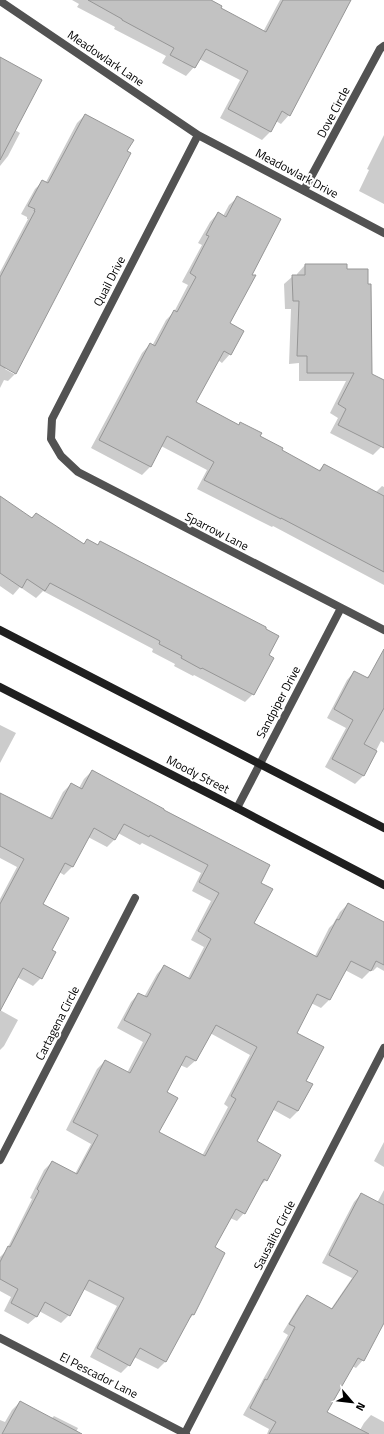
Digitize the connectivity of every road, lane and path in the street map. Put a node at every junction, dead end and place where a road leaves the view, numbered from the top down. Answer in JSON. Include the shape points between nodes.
{"nodes":[{"id":1,"x":0,"y":1,"type":"edge"},
{"id":2,"x":384,"y":46,"type":"edge"},
{"id":3,"x":198,"y":136,"type":"junction"},
{"id":4,"x":304,"y":190,"type":"junction"},
{"id":5,"x":384,"y":233,"type":"edge"},
{"id":6,"x":51,"y":439,"type":"joint"},
{"id":7,"x":341,"y":608,"type":"junction"},
{"id":8,"x":0,"y":630,"type":"edge"},
{"id":9,"x":384,"y":630,"type":"edge"},
{"id":10,"x":0,"y":687,"type":"edge"},
{"id":11,"x":260,"y":763,"type":"junction"},
{"id":12,"x":237,"y":808,"type":"junction"},
{"id":13,"x":384,"y":828,"type":"edge"},
{"id":14,"x":384,"y":885,"type":"edge"},
{"id":15,"x":135,"y":898,"type":"dead end"},
{"id":16,"x":384,"y":1048,"type":"edge"},
{"id":17,"x":0,"y":1160,"type":"edge"},
{"id":18,"x":0,"y":1338,"type":"edge"},
{"id":19,"x":186,"y":1434,"type":"edge"}],
"edges":[{"from":1,"to":3,"type":"street","name":"Meadowlark Lane"},
{"from":2,"to":4,"type":"street","name":"Dove Circle","via":[[380,49]]},
{"from":3,"to":4,"type":"street","name":"Meadowlark Drive"},
{"from":3,"to":6,"type":"street","name":"Quail Drive","via":[[52,419]]},
{"from":4,"to":5,"type":"street","name":"Meadowlark Drive"},
{"from":6,"to":7,"type":"street","name":"Sparrow Lane","via":[[61,456],[78,472]]},
{"from":7,"to":9,"type":"street","name":"Sparrow Lane"},
{"from":7,"to":11,"type":"street","name":"Sandpiper Drive"},
{"from":8,"to":11,"type":"main road"},
{"from":10,"to":12,"type":"main road","name":"Moody Street"},
{"from":11,"to":12,"type":"street","name":"Sandpiper Drive"},
{"from":11,"to":13,"type":"main road"},
{"from":12,"to":14,"type":"main road","name":"Moody Street"},
{"from":15,"to":17,"type":"street","name":"Cartagena Circle"},
{"from":16,"to":19,"type":"street","name":"Sausalito Circle"},
{"from":18,"to":19,"type":"street","name":"El Pescador Lane"}]}
